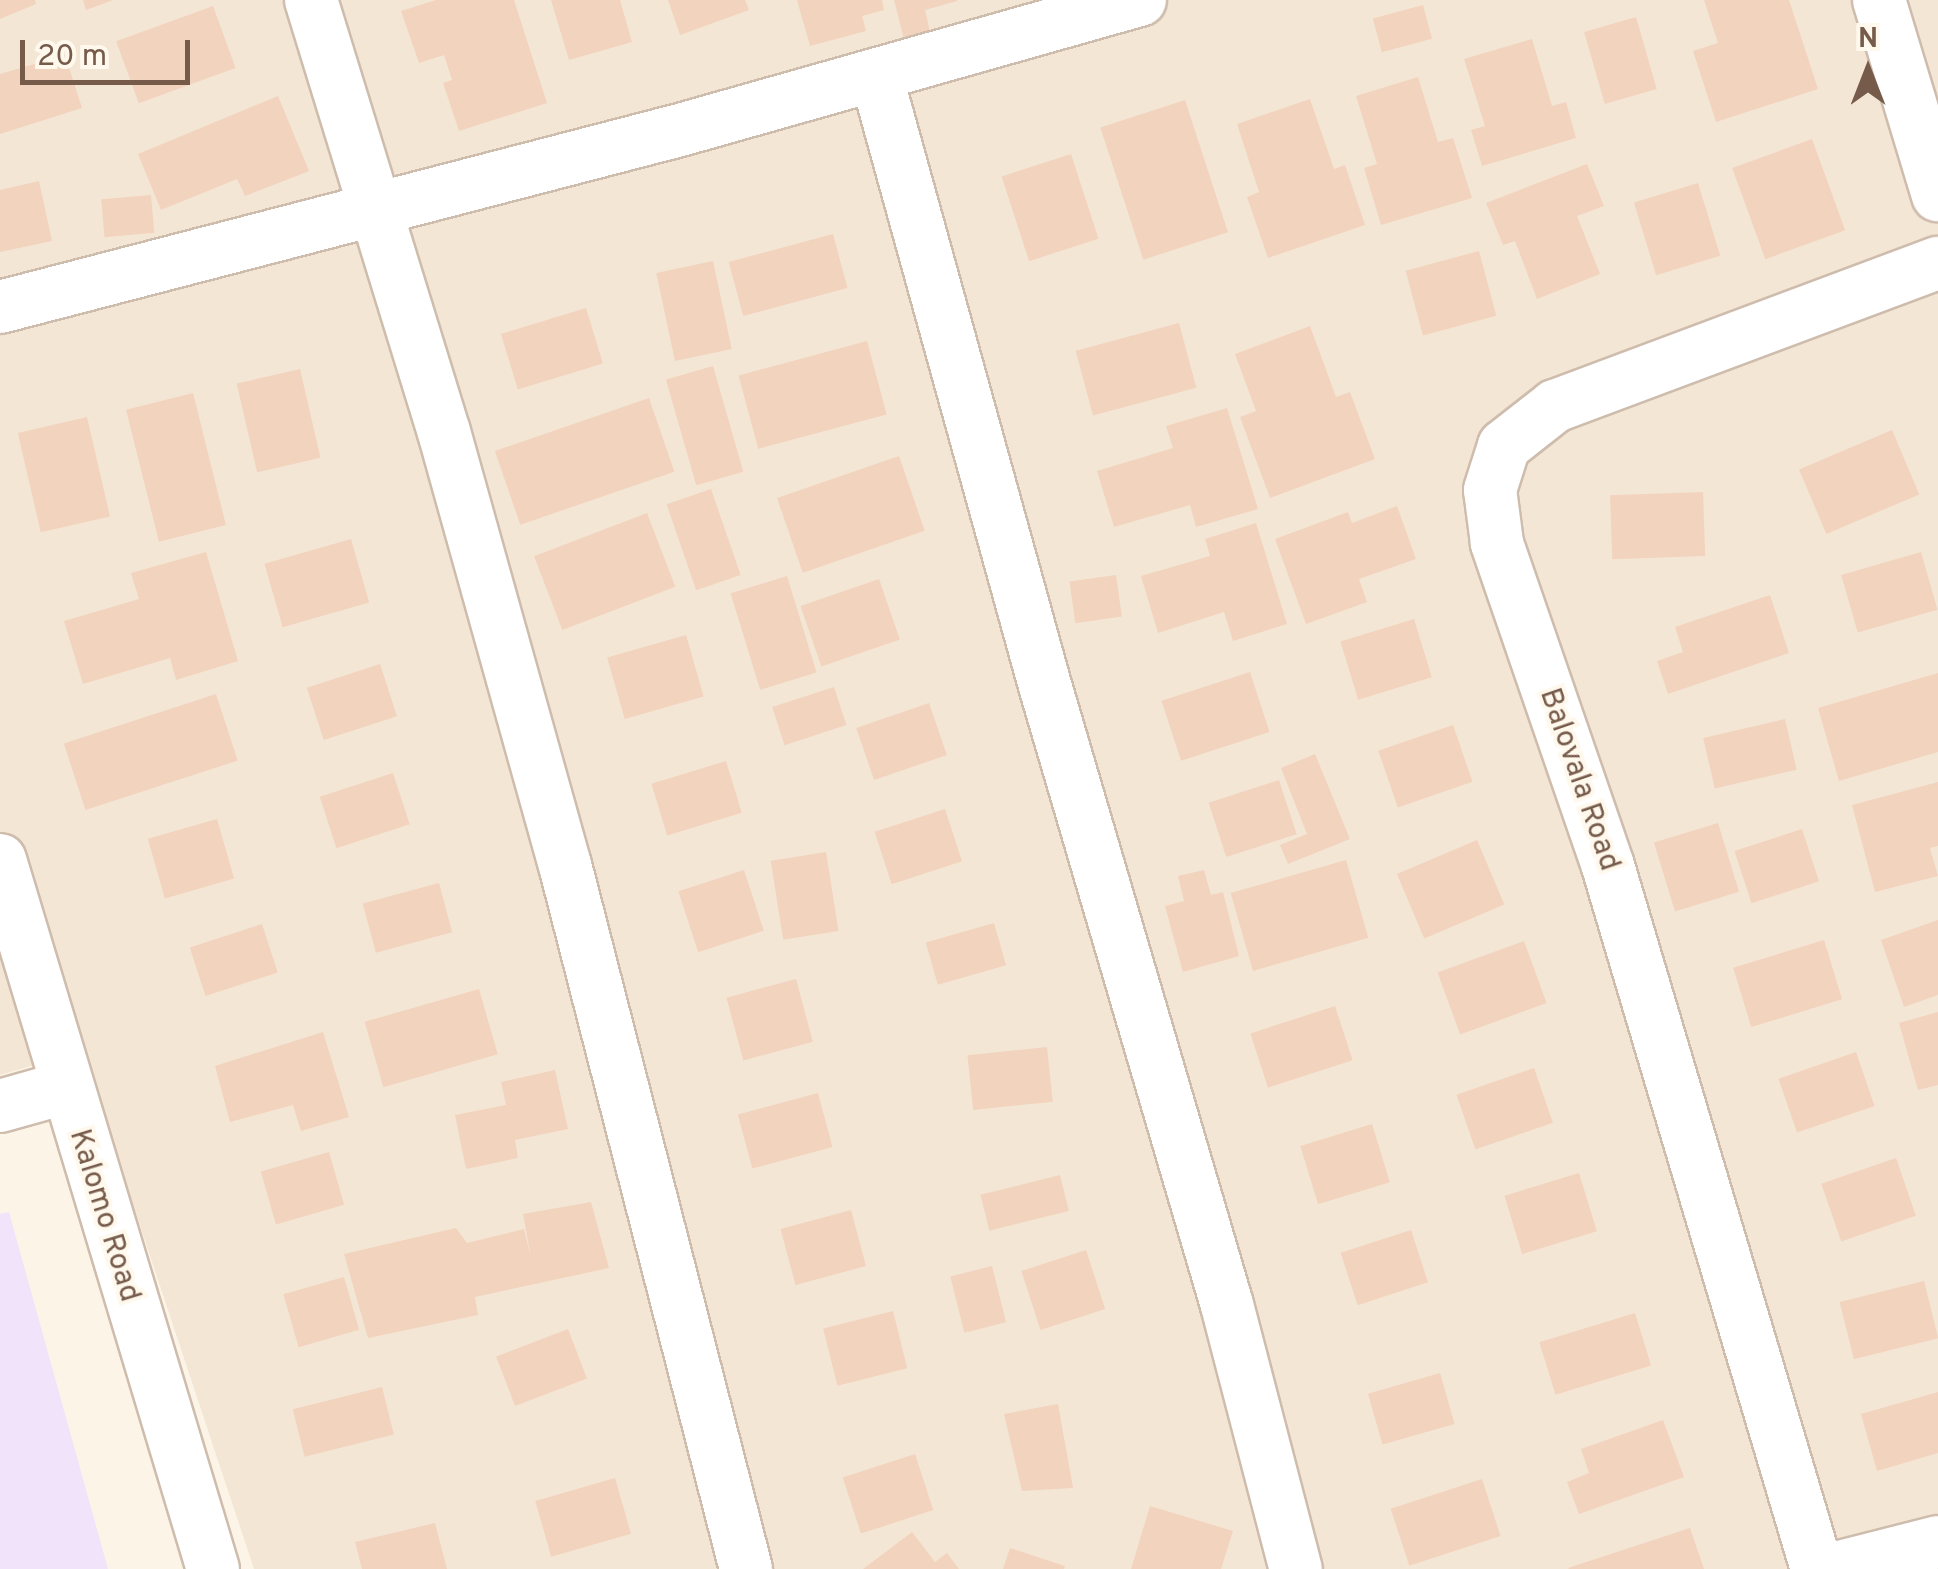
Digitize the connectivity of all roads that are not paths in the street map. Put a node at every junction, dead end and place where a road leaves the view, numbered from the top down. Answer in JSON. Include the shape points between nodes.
{"nodes":[{"id":1,"x":311,"y":0,"type":"edge"},
{"id":2,"x":1140,"y":0,"type":"edge"},
{"id":3,"x":1879,"y":0,"type":"edge"},
{"id":4,"x":876,"y":75,"type":"junction"},
{"id":5,"x":1938,"y":195,"type":"edge"},
{"id":6,"x":376,"y":211,"type":"junction"},
{"id":7,"x":1938,"y":264,"type":"edge"},
{"id":8,"x":0,"y":307,"type":"edge"},
{"id":9,"x":0,"y":860,"type":"edge"},
{"id":10,"x":64,"y":1088,"type":"junction"},
{"id":11,"x":0,"y":1106,"type":"edge"},
{"id":12,"x":1938,"y":1542,"type":"edge"},
{"id":13,"x":213,"y":1569,"type":"edge"},
{"id":14,"x":746,"y":1569,"type":"edge"},
{"id":15,"x":1296,"y":1569,"type":"edge"},
{"id":16,"x":1816,"y":1569,"type":"edge"},
{"id":17,"x":1832,"y":1569,"type":"edge"}],
"edges":[{"from":1,"to":6,"type":"street"},
{"from":2,"to":4,"type":"street"},
{"from":3,"to":5,"type":"street"},
{"from":4,"to":6,"type":"street"},
{"from":4,"to":15,"type":"street","via":[[1044,682],[1228,1304]]},
{"from":6,"to":8,"type":"street"},
{"from":6,"to":14,"type":"street","via":[[565,865]]},
{"from":7,"to":16,"type":"street","name":"Balovala Road","via":[[1555,406],[1504,446],[1490,490],[1498,543],[1608,866]]},
{"from":9,"to":10,"type":"street","name":"Kalomo Road"},
{"from":10,"to":11,"type":"street"},
{"from":10,"to":13,"type":"street","name":"Kalomo Road"},
{"from":12,"to":17,"type":"street"}]}
